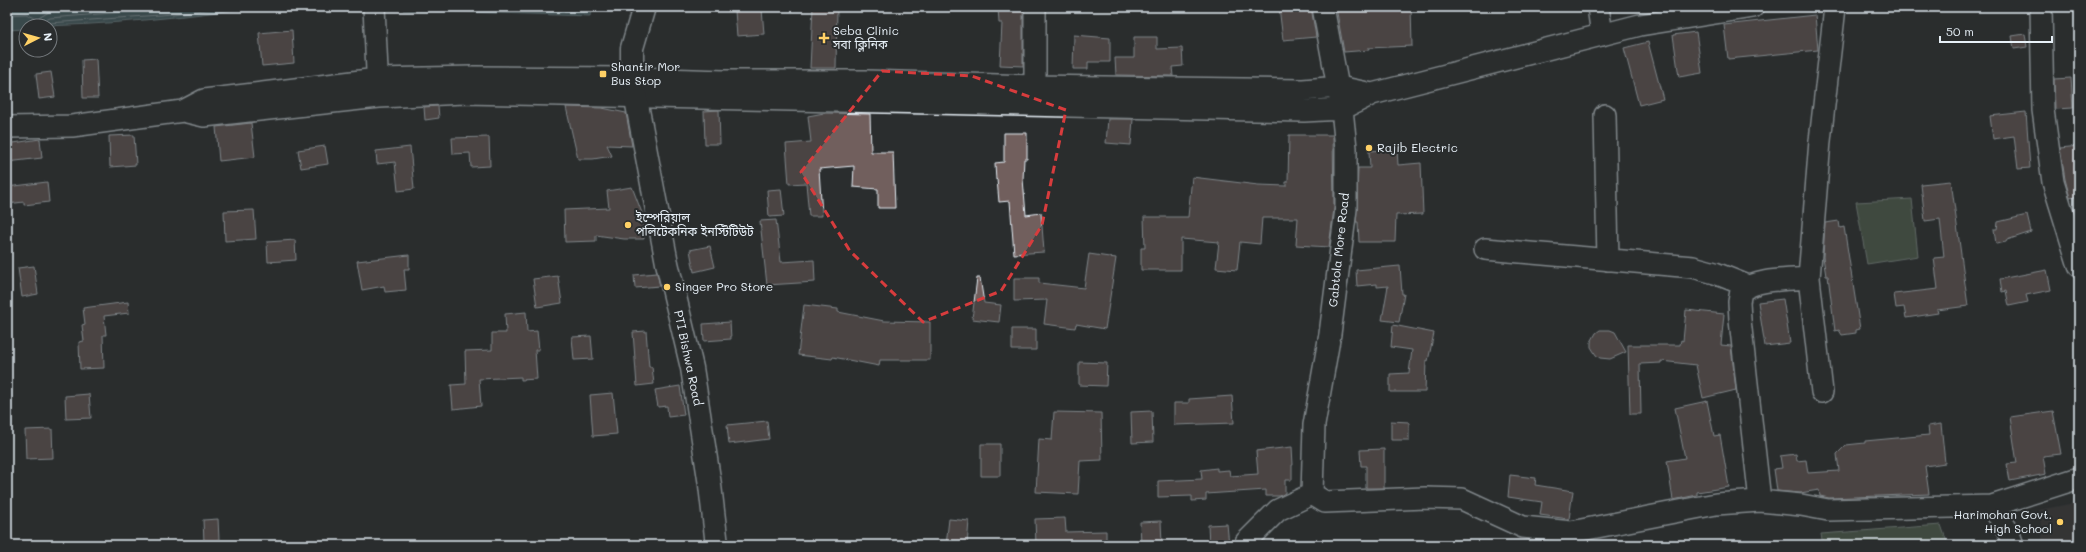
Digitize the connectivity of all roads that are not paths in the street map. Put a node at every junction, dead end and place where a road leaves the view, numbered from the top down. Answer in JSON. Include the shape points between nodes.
{"nodes":[{"id":1,"x":374,"y":7,"type":"edge"},
{"id":2,"x":644,"y":7,"type":"edge"},
{"id":3,"x":1035,"y":7,"type":"edge"},
{"id":4,"x":1323,"y":7,"type":"edge"},
{"id":5,"x":1598,"y":7,"type":"edge"},
{"id":6,"x":1753,"y":7,"type":"edge"},
{"id":7,"x":1835,"y":7,"type":"edge"},
{"id":8,"x":2041,"y":7,"type":"edge"},
{"id":9,"x":1602,"y":34,"type":"junction"},
{"id":10,"x":633,"y":87,"type":"junction"},
{"id":11,"x":1339,"y":87,"type":"junction"},
{"id":12,"x":378,"y":88,"type":"junction"},
{"id":13,"x":1372,"y":94,"type":"junction"},
{"id":14,"x":1034,"y":96,"type":"junction"},
{"id":15,"x":1342,"y":109,"type":"junction"},
{"id":16,"x":1605,"y":115,"type":"dead end"},
{"id":17,"x":7,"y":127,"type":"edge"},
{"id":18,"x":1485,"y":249,"type":"dead end"},
{"id":19,"x":1608,"y":260,"type":"junction"},
{"id":20,"x":2079,"y":266,"type":"edge"},
{"id":21,"x":1809,"y":278,"type":"junction"},
{"id":22,"x":1748,"y":286,"type":"junction"},
{"id":23,"x":1822,"y":392,"type":"dead end"},
{"id":24,"x":2079,"y":478,"type":"edge"},
{"id":25,"x":1312,"y":494,"type":"junction"},
{"id":26,"x":1760,"y":501,"type":"junction"},
{"id":27,"x":1992,"y":506,"type":"junction"},
{"id":28,"x":717,"y":545,"type":"edge"},
{"id":29,"x":1245,"y":545,"type":"edge"},
{"id":30,"x":2013,"y":545,"type":"edge"}],
"edges":[{"from":1,"to":12,"type":"street"},
{"from":2,"to":10,"type":"highway","name":"PTI Bishwa Road","via":[[632,48]]},
{"from":3,"to":14,"type":"street"},
{"from":4,"to":11,"type":"street","name":"Gabtola More Road"},
{"from":5,"to":9,"type":"street"},
{"from":6,"to":9,"type":"street","via":[[1640,25]]},
{"from":7,"to":21,"type":"street","via":[[1820,141]]},
{"from":8,"to":20,"type":"street","via":[[2043,110],[2053,182]]},
{"from":9,"to":13,"type":"street"},
{"from":10,"to":12,"type":"street","via":[[464,93]]},
{"from":10,"to":14,"type":"street"},
{"from":10,"to":28,"type":"highway","name":"PTI Bishwa Road","via":[[667,263],[692,368]]},
{"from":11,"to":13,"type":"street"},
{"from":11,"to":14,"type":"street"},
{"from":11,"to":15,"type":"street","name":"Gabtola More Road"},
{"from":12,"to":17,"type":"street","via":[[204,100],[183,111],[72,126]]},
{"from":13,"to":15,"type":"street"},
{"from":14,"to":15,"type":"street","via":[[1304,110]]},
{"from":15,"to":25,"type":"street","name":"Gabtola More Road","via":[[1346,148],[1346,209],[1330,334],[1314,425]]},
{"from":16,"to":19,"type":"street"},
{"from":18,"to":19,"type":"street"},
{"from":19,"to":22,"type":"street","via":[[1693,267]]},
{"from":21,"to":22,"type":"street"},
{"from":21,"to":23,"type":"street"},
{"from":22,"to":26,"type":"street","via":[[1741,291],[1739,302]]},
{"from":24,"to":27,"type":"street"},
{"from":25,"to":26,"type":"street","via":[[1325,502],[1462,499],[1523,527],[1571,532],[1716,504]]},
{"from":25,"to":29,"type":"street","via":[[1278,510]]},
{"from":26,"to":27,"type":"street","via":[[1828,510]]},
{"from":27,"to":30,"type":"street","via":[[2008,530]]}]}
